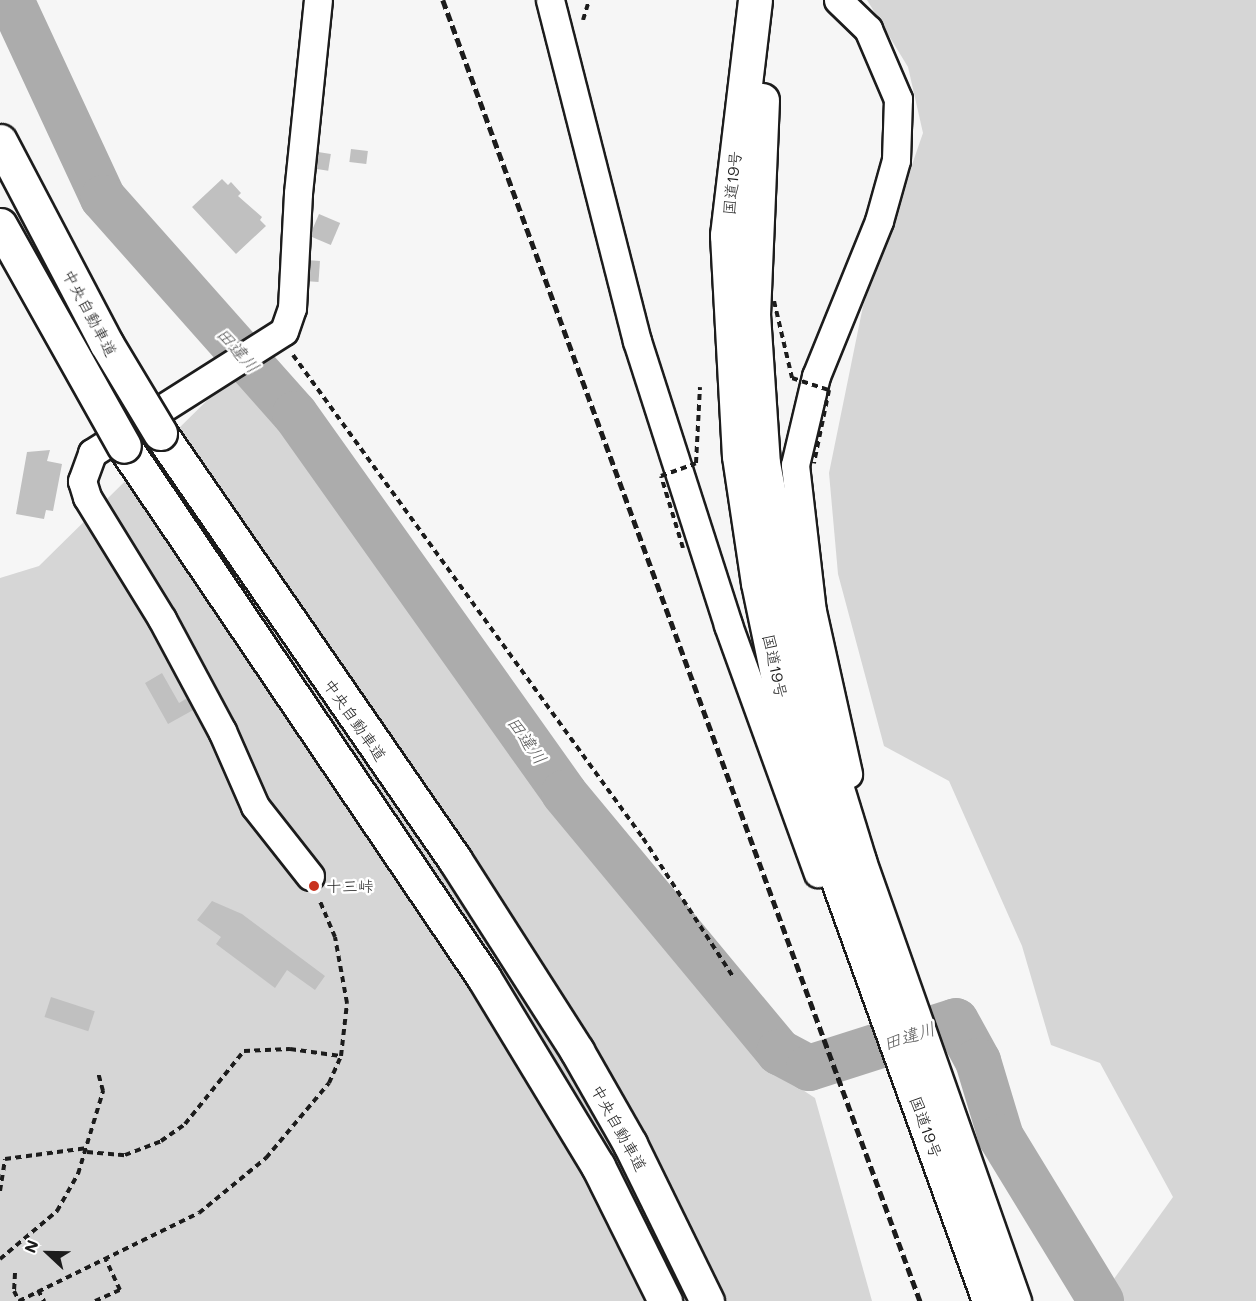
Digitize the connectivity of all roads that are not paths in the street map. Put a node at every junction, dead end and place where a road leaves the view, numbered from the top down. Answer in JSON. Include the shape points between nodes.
{"nodes":[{"id":1,"x":318,"y":0,"type":"edge"},
{"id":2,"x":550,"y":0,"type":"edge"},
{"id":3,"x":755,"y":0,"type":"edge"},
{"id":4,"x":772,"y":0,"type":"edge"},
{"id":5,"x":838,"y":0,"type":"edge"},
{"id":6,"x":0,"y":141,"type":"edge"},
{"id":7,"x":0,"y":225,"type":"edge"},
{"id":8,"x":859,"y":861,"type":"junction"},
{"id":9,"x":310,"y":876,"type":"road end"},
{"id":10,"x":892,"y":1019,"type":"junction"},
{"id":11,"x":908,"y":1064,"type":"junction"},
{"id":12,"x":665,"y":1301,"type":"edge"},
{"id":13,"x":707,"y":1301,"type":"edge"},
{"id":14,"x":989,"y":1301,"type":"edge"},
{"id":15,"x":1014,"y":1301,"type":"edge"}],
"edges":[{"from":1,"to":9,"type":"street","via":[[298,194],[292,308],[276,337],[92,453],[82,481],[87,497],[162,619],[217,721],[255,806]]},
{"from":2,"to":10,"type":"street","via":[[637,341],[728,625]]},
{"from":3,"to":10,"type":"highway","name":"国道19号","via":[[727,235],[740,456],[758,583],[785,712],[824,842]]},
{"from":4,"to":8,"type":"highway","name":"国道19号","via":[[764,53],[754,225],[753,314],[763,463],[805,684]]},
{"from":5,"to":8,"type":"street","via":[[868,29],[898,99],[896,160],[879,221],[816,376],[795,465],[812,611],[843,756],[864,829]]},
{"from":6,"to":13,"type":"highway","name":"中央自動車道","bridge":true,"via":[[106,344],[160,433],[455,860],[577,1051],[635,1154]]},
{"from":7,"to":12,"type":"highway","bridge":true,"via":[[124,446],[490,987],[598,1166]]},
{"from":8,"to":10,"type":"highway","name":"国道19号"},
{"from":10,"to":11,"type":"highway","name":"国道19号"},
{"from":11,"to":14,"type":"highway","name":"国道19号","via":[[942,1173]]},
{"from":11,"to":15,"type":"highway","name":"国道19号"}]}
